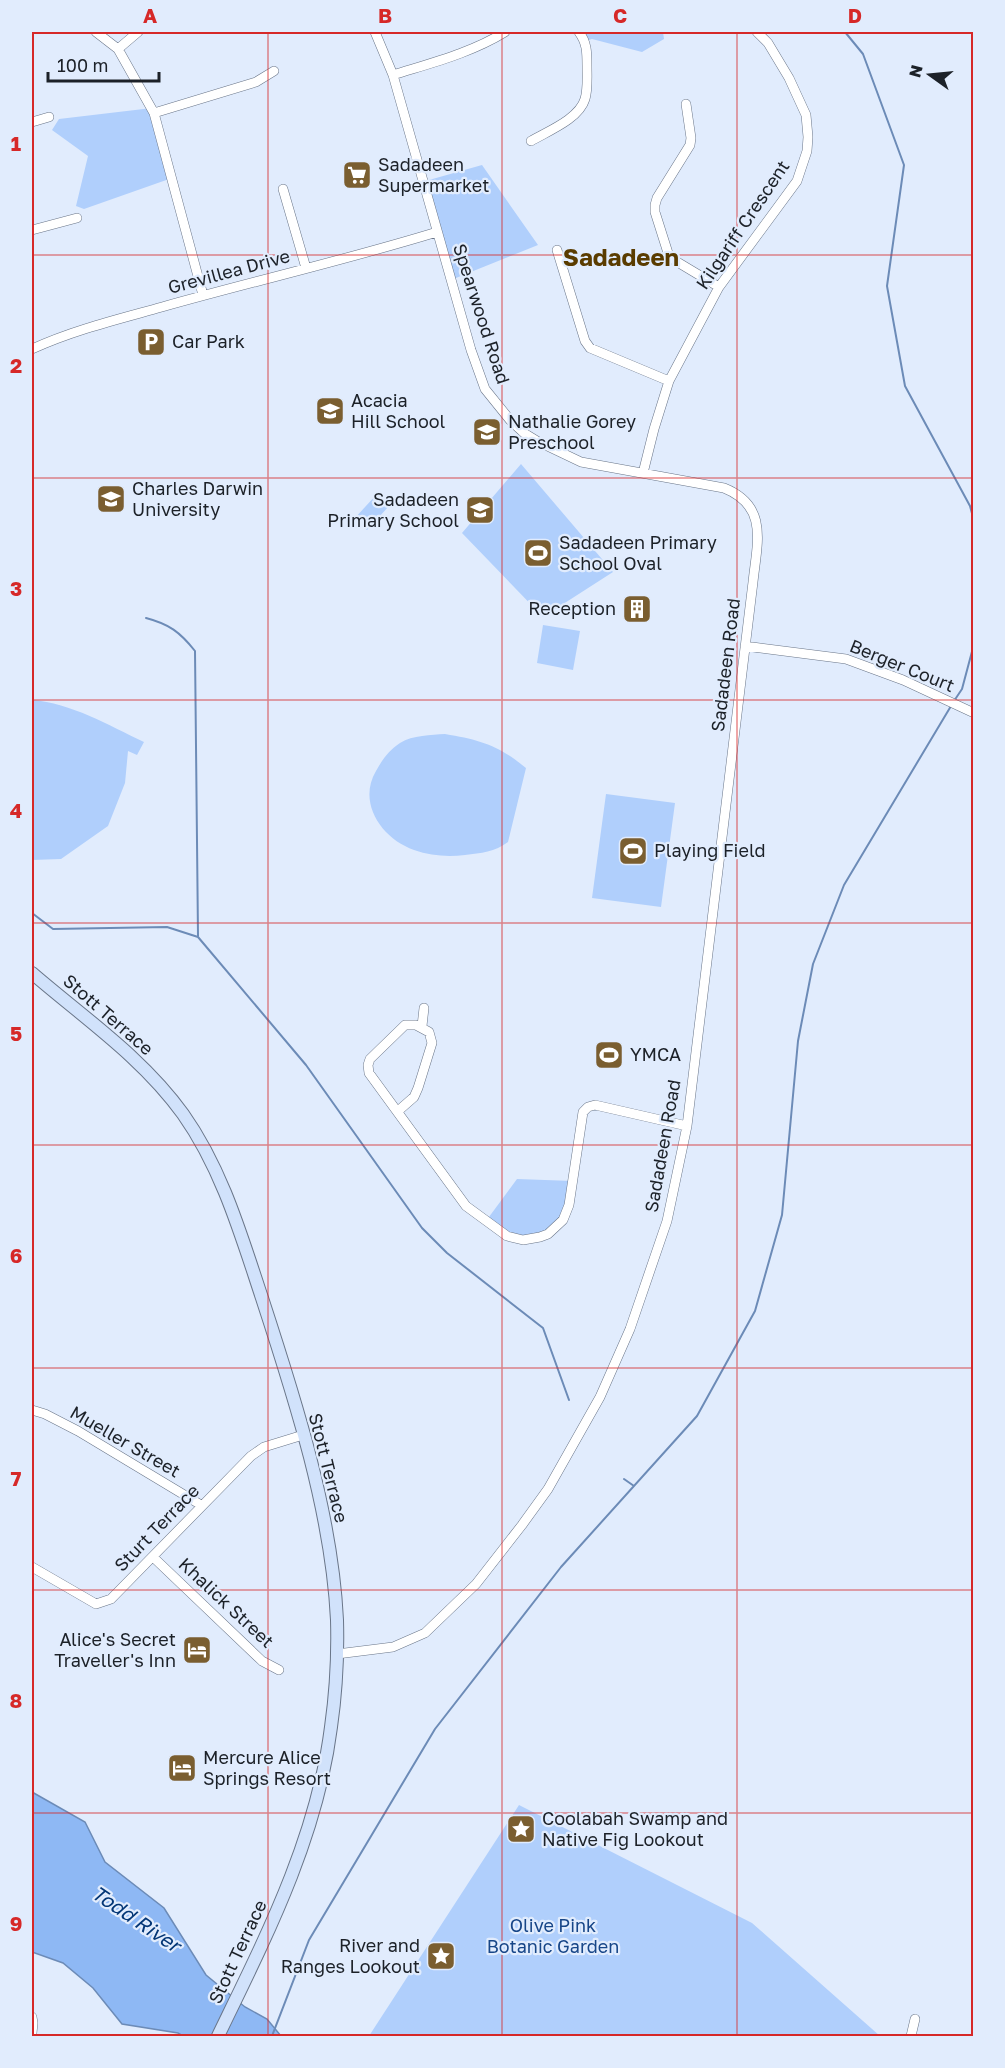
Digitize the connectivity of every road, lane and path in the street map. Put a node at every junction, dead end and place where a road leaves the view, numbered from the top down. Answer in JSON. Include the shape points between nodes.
{"nodes":[{"id":1,"x":96,"y":32,"type":"edge"},
{"id":2,"x":138,"y":32,"type":"edge"},
{"id":3,"x":375,"y":32,"type":"edge"},
{"id":4,"x":505,"y":32,"type":"edge"},
{"id":5,"x":579,"y":32,"type":"edge"},
{"id":6,"x":757,"y":32,"type":"edge"},
{"id":7,"x":118,"y":49,"type":"junction"},
{"id":8,"x":274,"y":71,"type":"dead end"},
{"id":9,"x":393,"y":75,"type":"junction"},
{"id":10,"x":686,"y":104,"type":"dead end"},
{"id":11,"x":154,"y":112,"type":"junction"},
{"id":12,"x":49,"y":117,"type":"dead end"},
{"id":13,"x":32,"y":122,"type":"edge"},
{"id":14,"x":531,"y":141,"type":"dead end"},
{"id":15,"x":283,"y":189,"type":"dead end"},
{"id":16,"x":77,"y":218,"type":"dead end"},
{"id":17,"x":32,"y":230,"type":"edge"},
{"id":18,"x":436,"y":232,"type":"junction"},
{"id":19,"x":557,"y":249,"type":"dead end"},
{"id":20,"x":306,"y":268,"type":"junction"},
{"id":21,"x":719,"y":287,"type":"junction"},
{"id":22,"x":203,"y":295,"type":"junction"},
{"id":23,"x":32,"y":349,"type":"edge"},
{"id":24,"x":669,"y":381,"type":"junction"},
{"id":25,"x":643,"y":473,"type":"junction"},
{"id":26,"x":750,"y":506,"type":"joint"},
{"id":27,"x":745,"y":646,"type":"junction"},
{"id":28,"x":974,"y":713,"type":"edge"},
{"id":29,"x":32,"y":973,"type":"edge"},
{"id":30,"x":424,"y":1008,"type":"dead end"},
{"id":31,"x":422,"y":1026,"type":"junction"},
{"id":32,"x":398,"y":1111,"type":"junction"},
{"id":33,"x":687,"y":1126,"type":"junction"},
{"id":34,"x":32,"y":1410,"type":"edge"},
{"id":35,"x":303,"y":1435,"type":"junction"},
{"id":36,"x":201,"y":1505,"type":"junction"},
{"id":37,"x":153,"y":1557,"type":"junction"},
{"id":38,"x":32,"y":1567,"type":"edge"},
{"id":39,"x":337,"y":1654,"type":"junction"},
{"id":40,"x":279,"y":1670,"type":"dead end"},
{"id":41,"x":32,"y":2017,"type":"edge"},
{"id":42,"x":915,"y":2019,"type":"dead end"},
{"id":43,"x":32,"y":2032,"type":"edge"},
{"id":44,"x":34,"y":2037,"type":"edge"},
{"id":45,"x":218,"y":2037,"type":"edge"},
{"id":46,"x":911,"y":2037,"type":"edge"}],
"edges":[{"from":1,"to":7,"type":"street"},
{"from":2,"to":7,"type":"street"},
{"from":3,"to":9,"type":"street","name":"Spearwood Road"},
{"from":4,"to":9,"type":"street","via":[[471,50]]},
{"from":5,"to":14,"type":"street","via":[[587,50],[583,105],[572,117]]},
{"from":6,"to":21,"type":"street","name":"Kilgariff Crescent","via":[[789,78],[806,115],[807,151],[797,181]]},
{"from":7,"to":11,"type":"street"},
{"from":8,"to":11,"type":"street","via":[[256,82]]},
{"from":9,"to":18,"type":"street","name":"Spearwood Road"},
{"from":10,"to":21,"type":"street","via":[[690,145],[657,198],[655,212],[668,254]]},
{"from":11,"to":22,"type":"street"},
{"from":12,"to":13,"type":"street"},
{"from":15,"to":20,"type":"street"},
{"from":16,"to":17,"type":"street"},
{"from":18,"to":20,"type":"street","name":"Grevillea Drive"},
{"from":18,"to":25,"type":"street","name":"Spearwood Road","via":[[485,389],[497,406],[524,433],[561,454],[581,462]]},
{"from":19,"to":24,"type":"street","via":[[590,348]]},
{"from":20,"to":22,"type":"street","name":"Grevillea Drive"},
{"from":21,"to":24,"type":"street","name":"Kilgariff Crescent"},
{"from":22,"to":23,"type":"street","name":"Grevillea Drive"},
{"from":24,"to":25,"type":"street","name":"Kilgariff Crescent"},
{"from":25,"to":26,"type":"street","name":"Spearwood Road","via":[[724,488]]},
{"from":26,"to":27,"type":"street","name":"Sadadeen Road","via":[[758,535]]},
{"from":27,"to":28,"type":"street","name":"Berger Court","via":[[846,659]]},
{"from":27,"to":33,"type":"street","name":"Sadadeen Road"},
{"from":29,"to":35,"type":"main road","name":"Stott Terrace","via":[[138,1063],[183,1114],[204,1147],[240,1233]]},
{"from":30,"to":31,"type":"street"},
{"from":31,"to":32,"type":"street","via":[[432,1043],[414,1097]]},
{"from":31,"to":32,"type":"street","via":[[405,1025],[369,1059],[369,1072]]},
{"from":32,"to":33,"type":"street","via":[[466,1206],[507,1236],[523,1240],[549,1234],[563,1220],[569,1206],[583,1112],[588,1107],[595,1105]]},
{"from":33,"to":39,"type":"street","name":"Sadadeen Road","via":[[667,1221],[630,1329],[600,1397],[548,1489],[476,1584],[425,1633],[393,1647]]},
{"from":34,"to":36,"type":"street","name":"Mueller Street","via":[[78,1431]]},
{"from":35,"to":36,"type":"street","name":"Sturt Terrace","via":[[264,1447]]},
{"from":35,"to":39,"type":"main road","name":"Stott Terrace","via":[[328,1545]]},
{"from":36,"to":37,"type":"street","name":"Sturt Terrace"},
{"from":37,"to":38,"type":"street","name":"Sturt Terrace","via":[[111,1599],[96,1604]]},
{"from":37,"to":40,"type":"street","name":"Khalick Street","via":[[262,1661]]},
{"from":39,"to":45,"type":"main road","name":"Stott Terrace","via":[[331,1729],[311,1822],[283,1897]]},
{"from":41,"to":43,"type":"street"},
{"from":42,"to":46,"type":"street"},
{"from":43,"to":44,"type":"street"}]}
